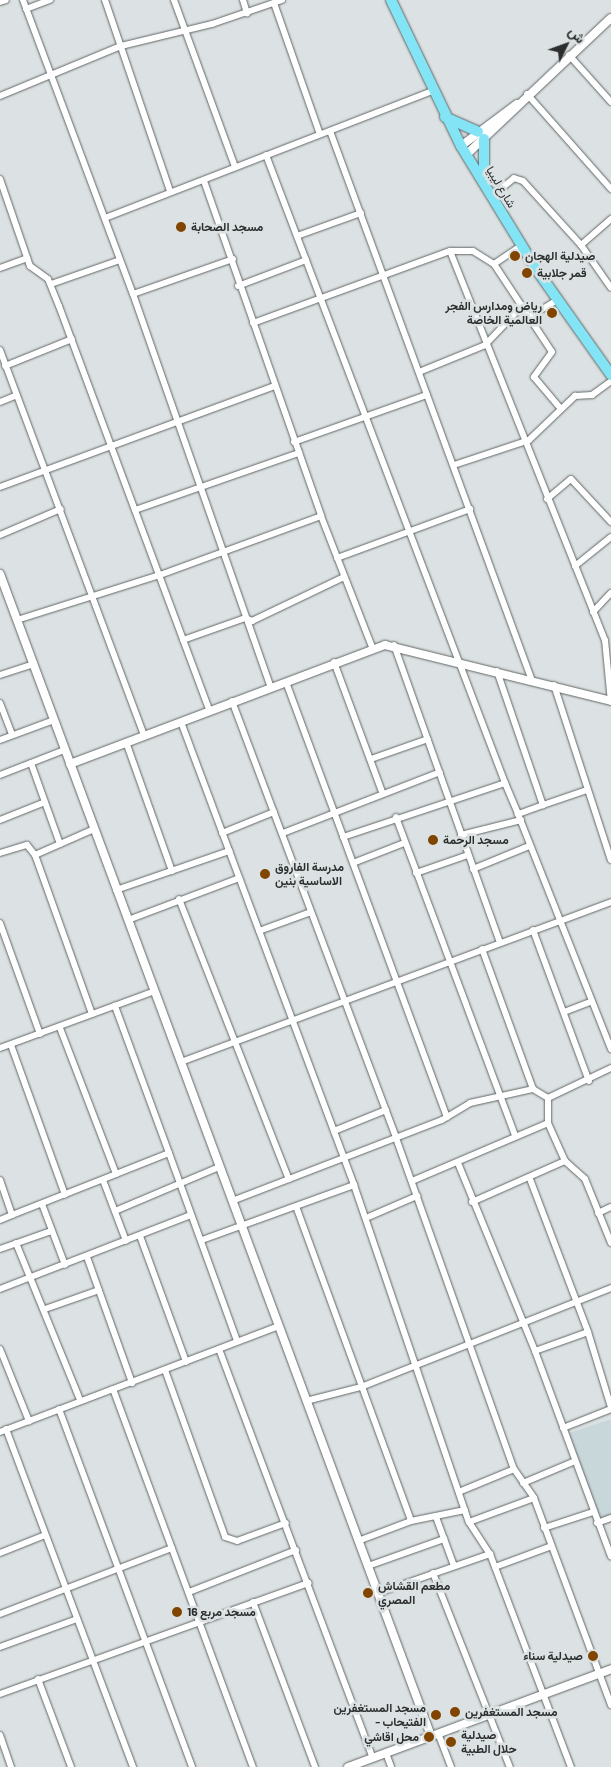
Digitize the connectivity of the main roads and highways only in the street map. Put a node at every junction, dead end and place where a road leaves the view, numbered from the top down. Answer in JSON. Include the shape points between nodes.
{"nodes":[{"id":1,"x":391,"y":0,"type":"edge"},
{"id":2,"x":445,"y":118,"type":"junction"},
{"id":3,"x":484,"y":182,"type":"junction"},
{"id":4,"x":611,"y":375,"type":"edge"}],
"edges":[{"from":1,"to":2,"type":"highway","name":"شارع ليبيا"},
{"from":2,"to":3,"type":"highway","name":"شارع ليبيا"},
{"from":2,"to":3,"type":"highway","via":[[481,136]]},
{"from":3,"to":4,"type":"highway","name":"شارع ليبيا","via":[[557,300]]}]}
